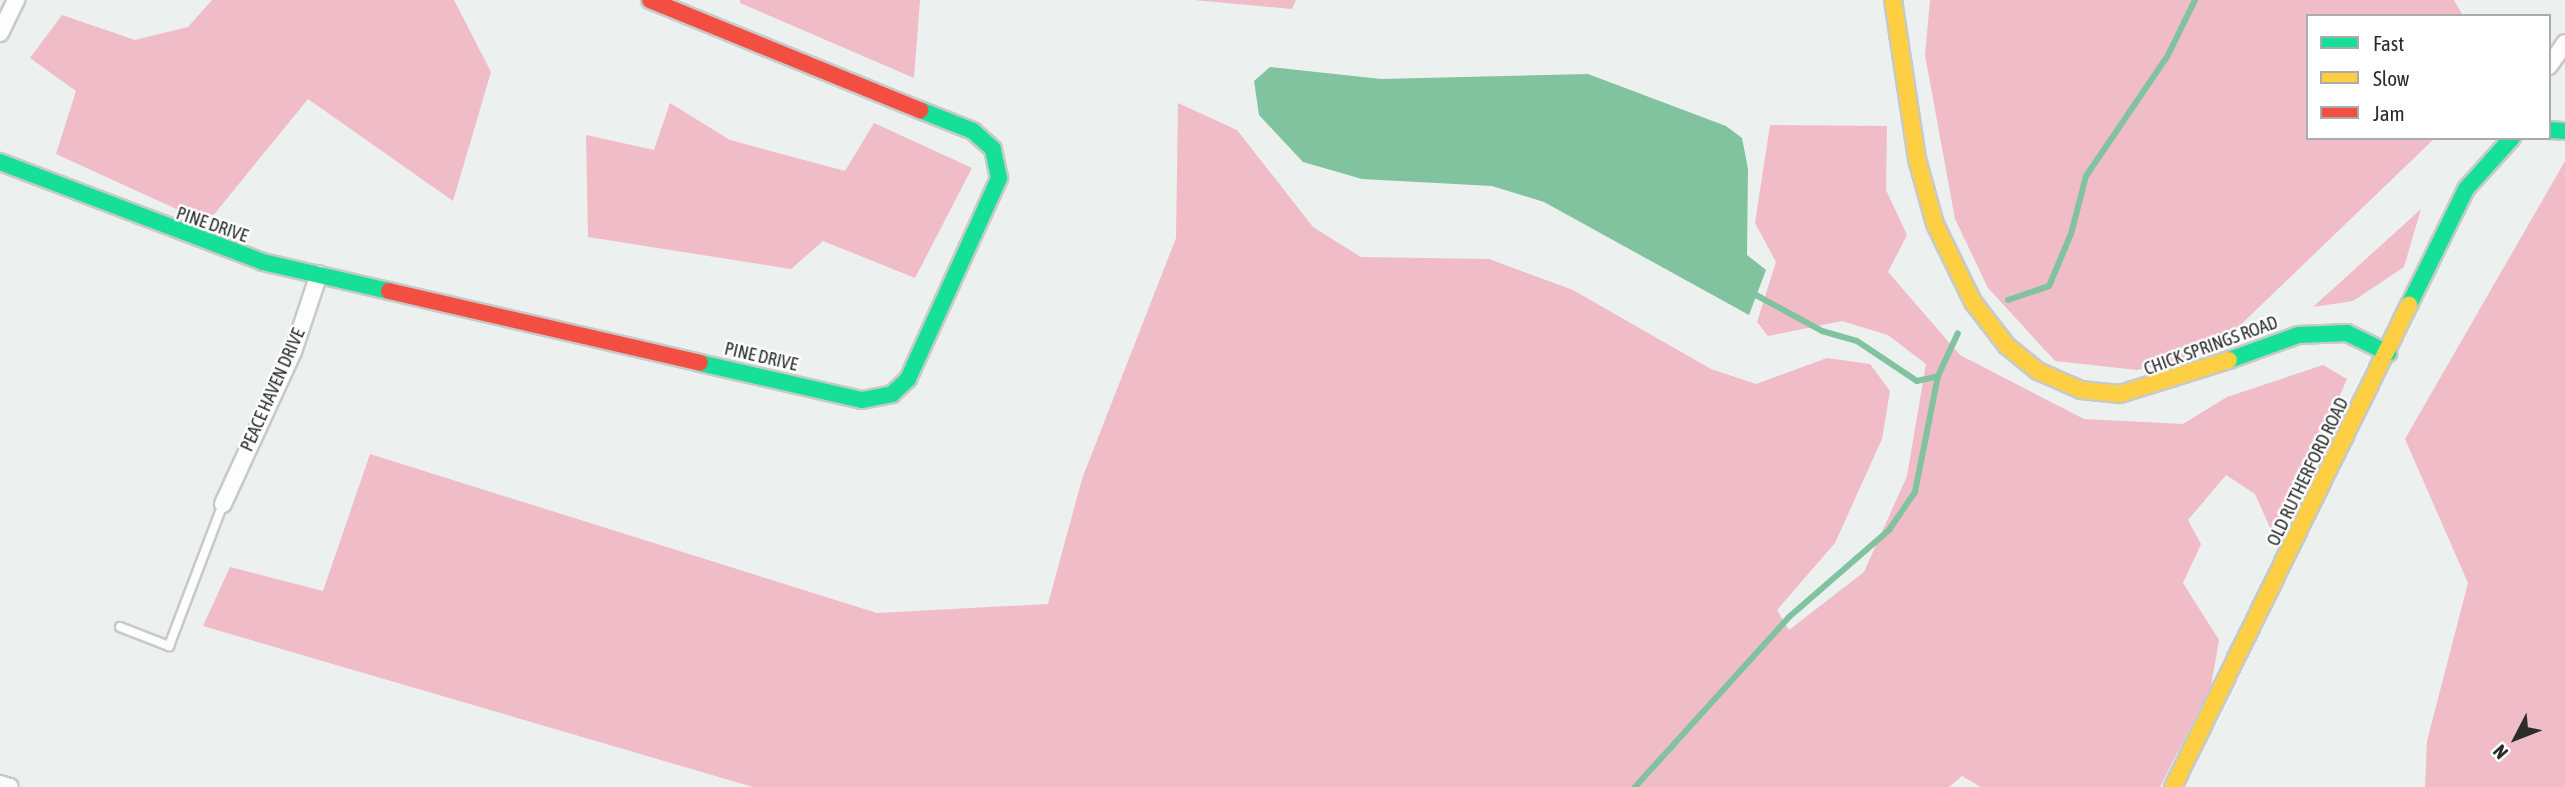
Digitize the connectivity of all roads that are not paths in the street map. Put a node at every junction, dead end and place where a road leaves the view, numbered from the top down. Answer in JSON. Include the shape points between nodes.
{"nodes":[{"id":1,"x":16,"y":0,"type":"edge"},
{"id":2,"x":650,"y":0,"type":"edge"},
{"id":3,"x":1893,"y":0,"type":"edge"},
{"id":4,"x":0,"y":33,"type":"edge"},
{"id":5,"x":2565,"y":43,"type":"edge"},
{"id":6,"x":2551,"y":63,"type":"edge"},
{"id":7,"x":2510,"y":140,"type":"edge"},
{"id":8,"x":0,"y":162,"type":"edge"},
{"id":9,"x":319,"y":274,"type":"junction"},
{"id":10,"x":2388,"y":353,"type":"junction"},
{"id":11,"x":223,"y":504,"type":"joint"},
{"id":12,"x":120,"y":627,"type":"dead end"},
{"id":13,"x":0,"y":784,"type":"edge"},
{"id":14,"x":10,"y":787,"type":"edge"},
{"id":15,"x":2174,"y":787,"type":"edge"}],
"edges":[{"from":1,"to":4,"type":"street"},
{"from":2,"to":9,"type":"street","name":"PINE DRIVE","via":[[974,131],[993,149],[999,178],[900,389],[862,400]]},
{"from":3,"to":10,"type":"street","name":"CHICK SPRINGS ROAD","via":[[1917,159],[1935,224],[1973,302],[2007,346],[2038,371],[2081,390],[2120,394],[2203,373],[2254,347],[2298,335],[2347,333]]},
{"from":5,"to":6,"type":"street"},
{"from":7,"to":10,"type":"street","name":"OLD RUTHERFORD ROAD","via":[[2476,172]]},
{"from":8,"to":9,"type":"street","name":"PINE DRIVE","via":[[185,237]]},
{"from":9,"to":11,"type":"street","name":"PEACE HAVEN DRIVE","via":[[293,352]]},
{"from":10,"to":15,"type":"street","name":"OLD RUTHERFORD ROAD"},
{"from":11,"to":12,"type":"lane","via":[[169,646]]},
{"from":13,"to":14,"type":"street"}]}
